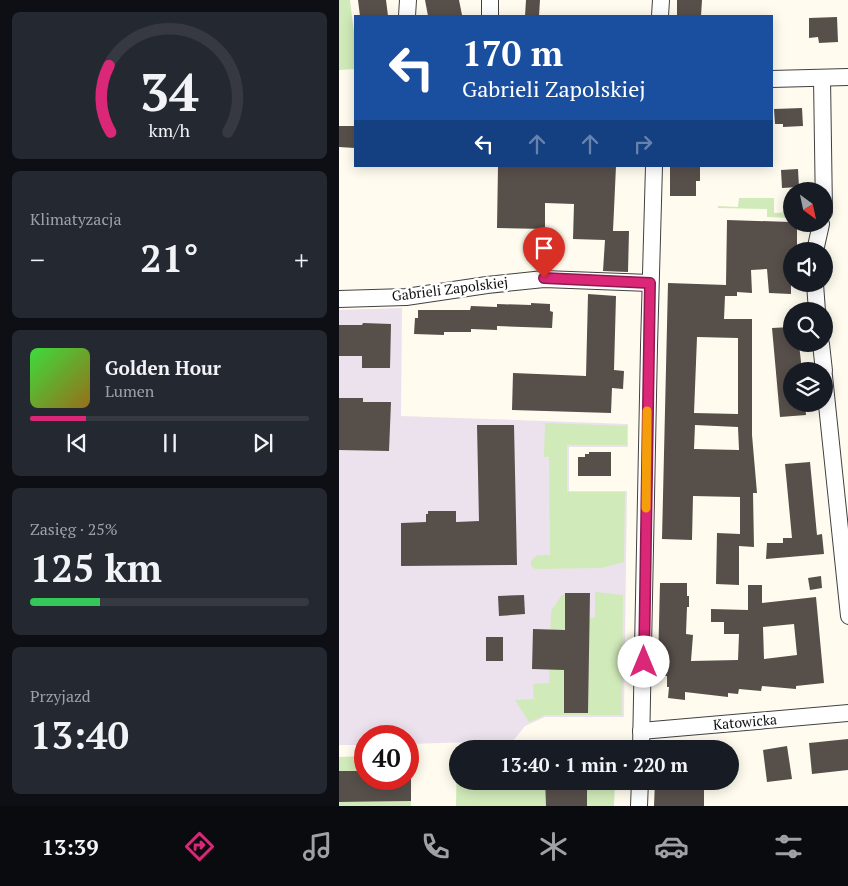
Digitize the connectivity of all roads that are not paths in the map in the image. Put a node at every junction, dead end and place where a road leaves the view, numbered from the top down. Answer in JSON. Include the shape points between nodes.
{"nodes":[{"id":1,"x":408,"y":0,"type":"edge"},
{"id":2,"x":490,"y":0,"type":"edge"},
{"id":3,"x":661,"y":0,"type":"edge"},
{"id":4,"x":407,"y":15,"type":"edge"},
{"id":5,"x":490,"y":15,"type":"edge"},
{"id":6,"x":661,"y":15,"type":"edge"},
{"id":7,"x":848,"y":77,"type":"edge"},
{"id":8,"x":822,"y":78,"type":"junction"},
{"id":9,"x":773,"y":79,"type":"edge"},
{"id":10,"x":654,"y":167,"type":"edge"},
{"id":11,"x":824,"y":182,"type":"edge"},
{"id":12,"x":650,"y":283,"type":"junction"},
{"id":13,"x":339,"y":299,"type":"edge"},
{"id":14,"x":828,"y":412,"type":"edge"},
{"id":15,"x":848,"y":616,"type":"edge"},
{"id":16,"x":848,"y":713,"type":"edge"},
{"id":17,"x":641,"y":731,"type":"junction"},
{"id":18,"x":641,"y":740,"type":"edge"},
{"id":19,"x":640,"y":790,"type":"edge"},
{"id":20,"x":639,"y":806,"type":"edge"}],
"edges":[{"from":1,"to":4,"type":"street"},
{"from":2,"to":5,"type":"street"},
{"from":3,"to":6,"type":"street"},
{"from":7,"to":8,"type":"street"},
{"from":8,"to":9,"type":"street"},
{"from":8,"to":11,"type":"street"},
{"from":10,"to":12,"type":"street"},
{"from":12,"to":13,"type":"street","name":"Gabrieli Zapolskiej","via":[[544,278],[406,297]]},
{"from":12,"to":17,"type":"street"},
{"from":14,"to":15,"type":"street"},
{"from":16,"to":17,"type":"street","name":"Katowicka"},
{"from":17,"to":18,"type":"street"},
{"from":19,"to":20,"type":"street"}]}
